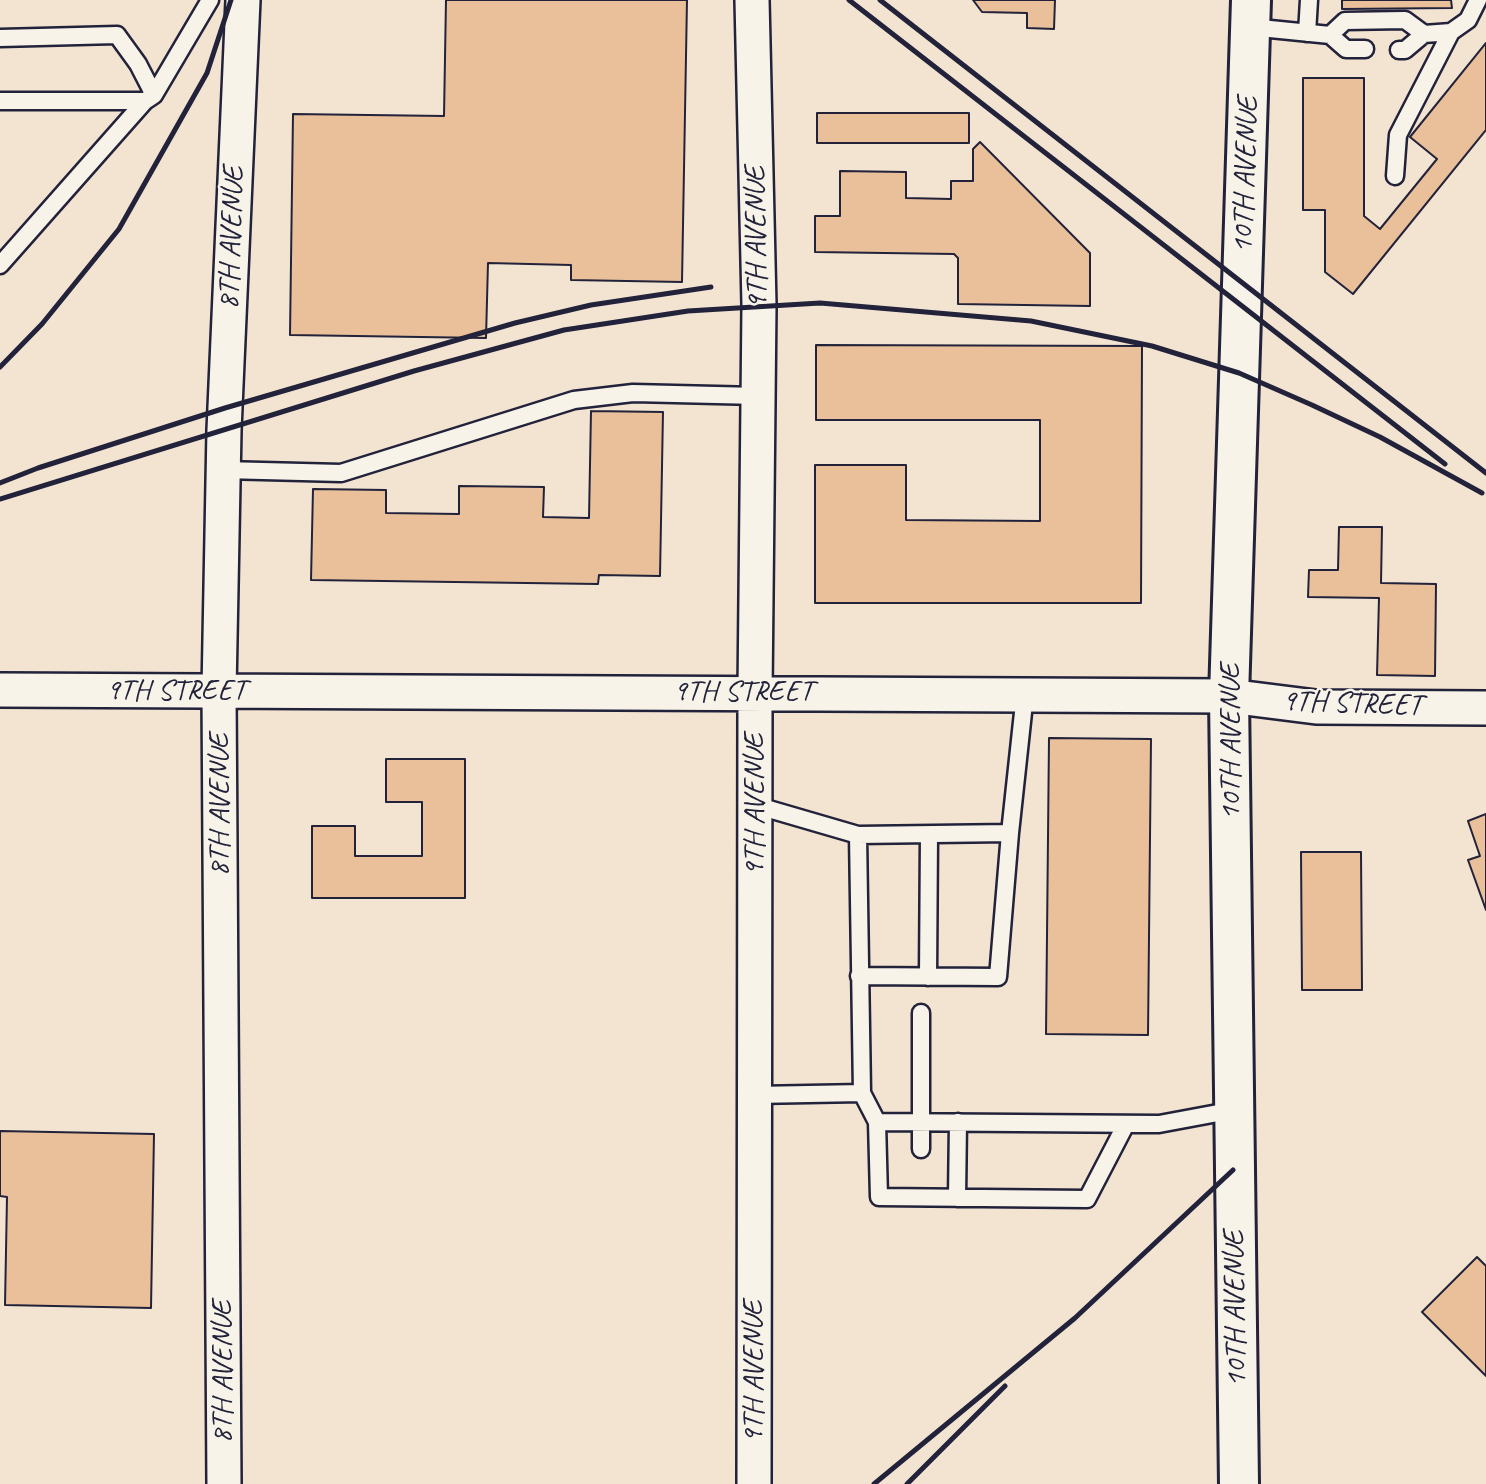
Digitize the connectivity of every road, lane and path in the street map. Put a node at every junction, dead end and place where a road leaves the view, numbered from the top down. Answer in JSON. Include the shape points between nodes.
{"nodes":[{"id":1,"x":210,"y":0,"type":"edge"},
{"id":2,"x":243,"y":0,"type":"edge"},
{"id":3,"x":752,"y":0,"type":"edge"},
{"id":4,"x":1309,"y":0,"type":"edge"},
{"id":5,"x":1478,"y":0,"type":"edge"},
{"id":6,"x":1251,"y":13,"type":"edge"},
{"id":7,"x":1451,"y":32,"type":"junction"},
{"id":8,"x":1307,"y":33,"type":"junction"},
{"id":9,"x":1330,"y":34,"type":"junction"},
{"id":10,"x":1424,"y":34,"type":"junction"},
{"id":11,"x":0,"y":38,"type":"edge"},
{"id":12,"x":1366,"y":49,"type":"dead end"},
{"id":13,"x":1399,"y":50,"type":"dead end"},
{"id":14,"x":149,"y":98,"type":"junction"},
{"id":15,"x":0,"y":101,"type":"edge"},
{"id":16,"x":1395,"y":176,"type":"dead end"},
{"id":17,"x":0,"y":265,"type":"edge"},
{"id":18,"x":758,"y":396,"type":"junction"},
{"id":19,"x":223,"y":470,"type":"junction"},
{"id":20,"x":0,"y":691,"type":"edge"},
{"id":21,"x":219,"y":691,"type":"junction"},
{"id":22,"x":755,"y":692,"type":"junction"},
{"id":23,"x":1025,"y":694,"type":"junction"},
{"id":24,"x":1229,"y":696,"type":"junction"},
{"id":25,"x":1486,"y":708,"type":"edge"},
{"id":26,"x":755,"y":805,"type":"junction"},
{"id":27,"x":1010,"y":833,"type":"junction"},
{"id":28,"x":858,"y":835,"type":"junction"},
{"id":29,"x":929,"y":835,"type":"junction"},
{"id":30,"x":859,"y":976,"type":"junction"},
{"id":31,"x":923,"y":980,"type":"junction"},
{"id":32,"x":921,"y":1013,"type":"dead end"},
{"id":33,"x":862,"y":1093,"type":"junction"},
{"id":34,"x":755,"y":1094,"type":"junction"},
{"id":35,"x":1234,"y":1110,"type":"junction"},
{"id":36,"x":877,"y":1122,"type":"junction"},
{"id":37,"x":921,"y":1122,"type":"junction"},
{"id":38,"x":958,"y":1122,"type":"junction"},
{"id":39,"x":1126,"y":1124,"type":"junction"},
{"id":40,"x":921,"y":1149,"type":"dead end"},
{"id":41,"x":957,"y":1198,"type":"junction"},
{"id":42,"x":224,"y":1484,"type":"edge"},
{"id":43,"x":754,"y":1484,"type":"edge"},
{"id":44,"x":1239,"y":1484,"type":"edge"}],
"edges":[{"from":1,"to":14,"type":"lane"},
{"from":2,"to":19,"type":"street","name":"8TH AVENUE"},
{"from":3,"to":18,"type":"street","name":"9TH AVENUE"},
{"from":4,"to":8,"type":"lane"},
{"from":5,"to":7,"type":"lane","via":[[1468,19]]},
{"from":6,"to":8,"type":"lane"},
{"from":6,"to":24,"type":"main road","name":"10TH AVENUE"},
{"from":7,"to":10,"type":"lane"},
{"from":7,"to":16,"type":"lane","via":[[1398,135]]},
{"from":8,"to":9,"type":"lane"},
{"from":9,"to":10,"type":"lane","via":[[1345,21],[1405,20]]},
{"from":9,"to":12,"type":"lane","via":[[1346,48]]},
{"from":10,"to":13,"type":"lane"},
{"from":11,"to":14,"type":"lane","via":[[117,36],[138,64]]},
{"from":14,"to":15,"type":"lane"},
{"from":14,"to":17,"type":"lane"},
{"from":18,"to":19,"type":"lane","via":[[633,393],[574,400],[341,473]]},
{"from":18,"to":22,"type":"street","name":"9TH AVENUE"},
{"from":19,"to":21,"type":"street","name":"8TH AVENUE"},
{"from":20,"to":21,"type":"street","name":"9TH STREET"},
{"from":21,"to":22,"type":"street","name":"9TH STREET"},
{"from":21,"to":42,"type":"street","name":"8TH AVENUE"},
{"from":22,"to":23,"type":"street","name":"9TH STREET"},
{"from":22,"to":26,"type":"street","name":"9TH AVENUE"},
{"from":23,"to":24,"type":"street","name":"9TH STREET"},
{"from":23,"to":27,"type":"lane"},
{"from":24,"to":25,"type":"street","name":"9TH STREET","via":[[1316,707]]},
{"from":24,"to":35,"type":"main road","name":"10TH AVENUE"},
{"from":26,"to":28,"type":"lane"},
{"from":26,"to":34,"type":"street","name":"9TH AVENUE"},
{"from":27,"to":29,"type":"lane"},
{"from":27,"to":31,"type":"lane","via":[[998,977]]},
{"from":28,"to":29,"type":"lane"},
{"from":28,"to":30,"type":"lane"},
{"from":29,"to":31,"type":"lane"},
{"from":30,"to":31,"type":"lane"},
{"from":30,"to":33,"type":"lane"},
{"from":32,"to":37,"type":"lane"},
{"from":33,"to":34,"type":"lane"},
{"from":33,"to":36,"type":"lane"},
{"from":34,"to":43,"type":"street","name":"9TH AVENUE"},
{"from":35,"to":39,"type":"lane","via":[[1159,1125]]},
{"from":35,"to":44,"type":"main road","name":"10TH AVENUE"},
{"from":36,"to":37,"type":"lane"},
{"from":36,"to":41,"type":"lane","via":[[879,1197],[920,1189]]},
{"from":37,"to":38,"type":"lane"},
{"from":37,"to":40,"type":"lane"},
{"from":38,"to":39,"type":"lane"},
{"from":38,"to":41,"type":"lane"},
{"from":39,"to":41,"type":"lane","via":[[1087,1199]]}]}
